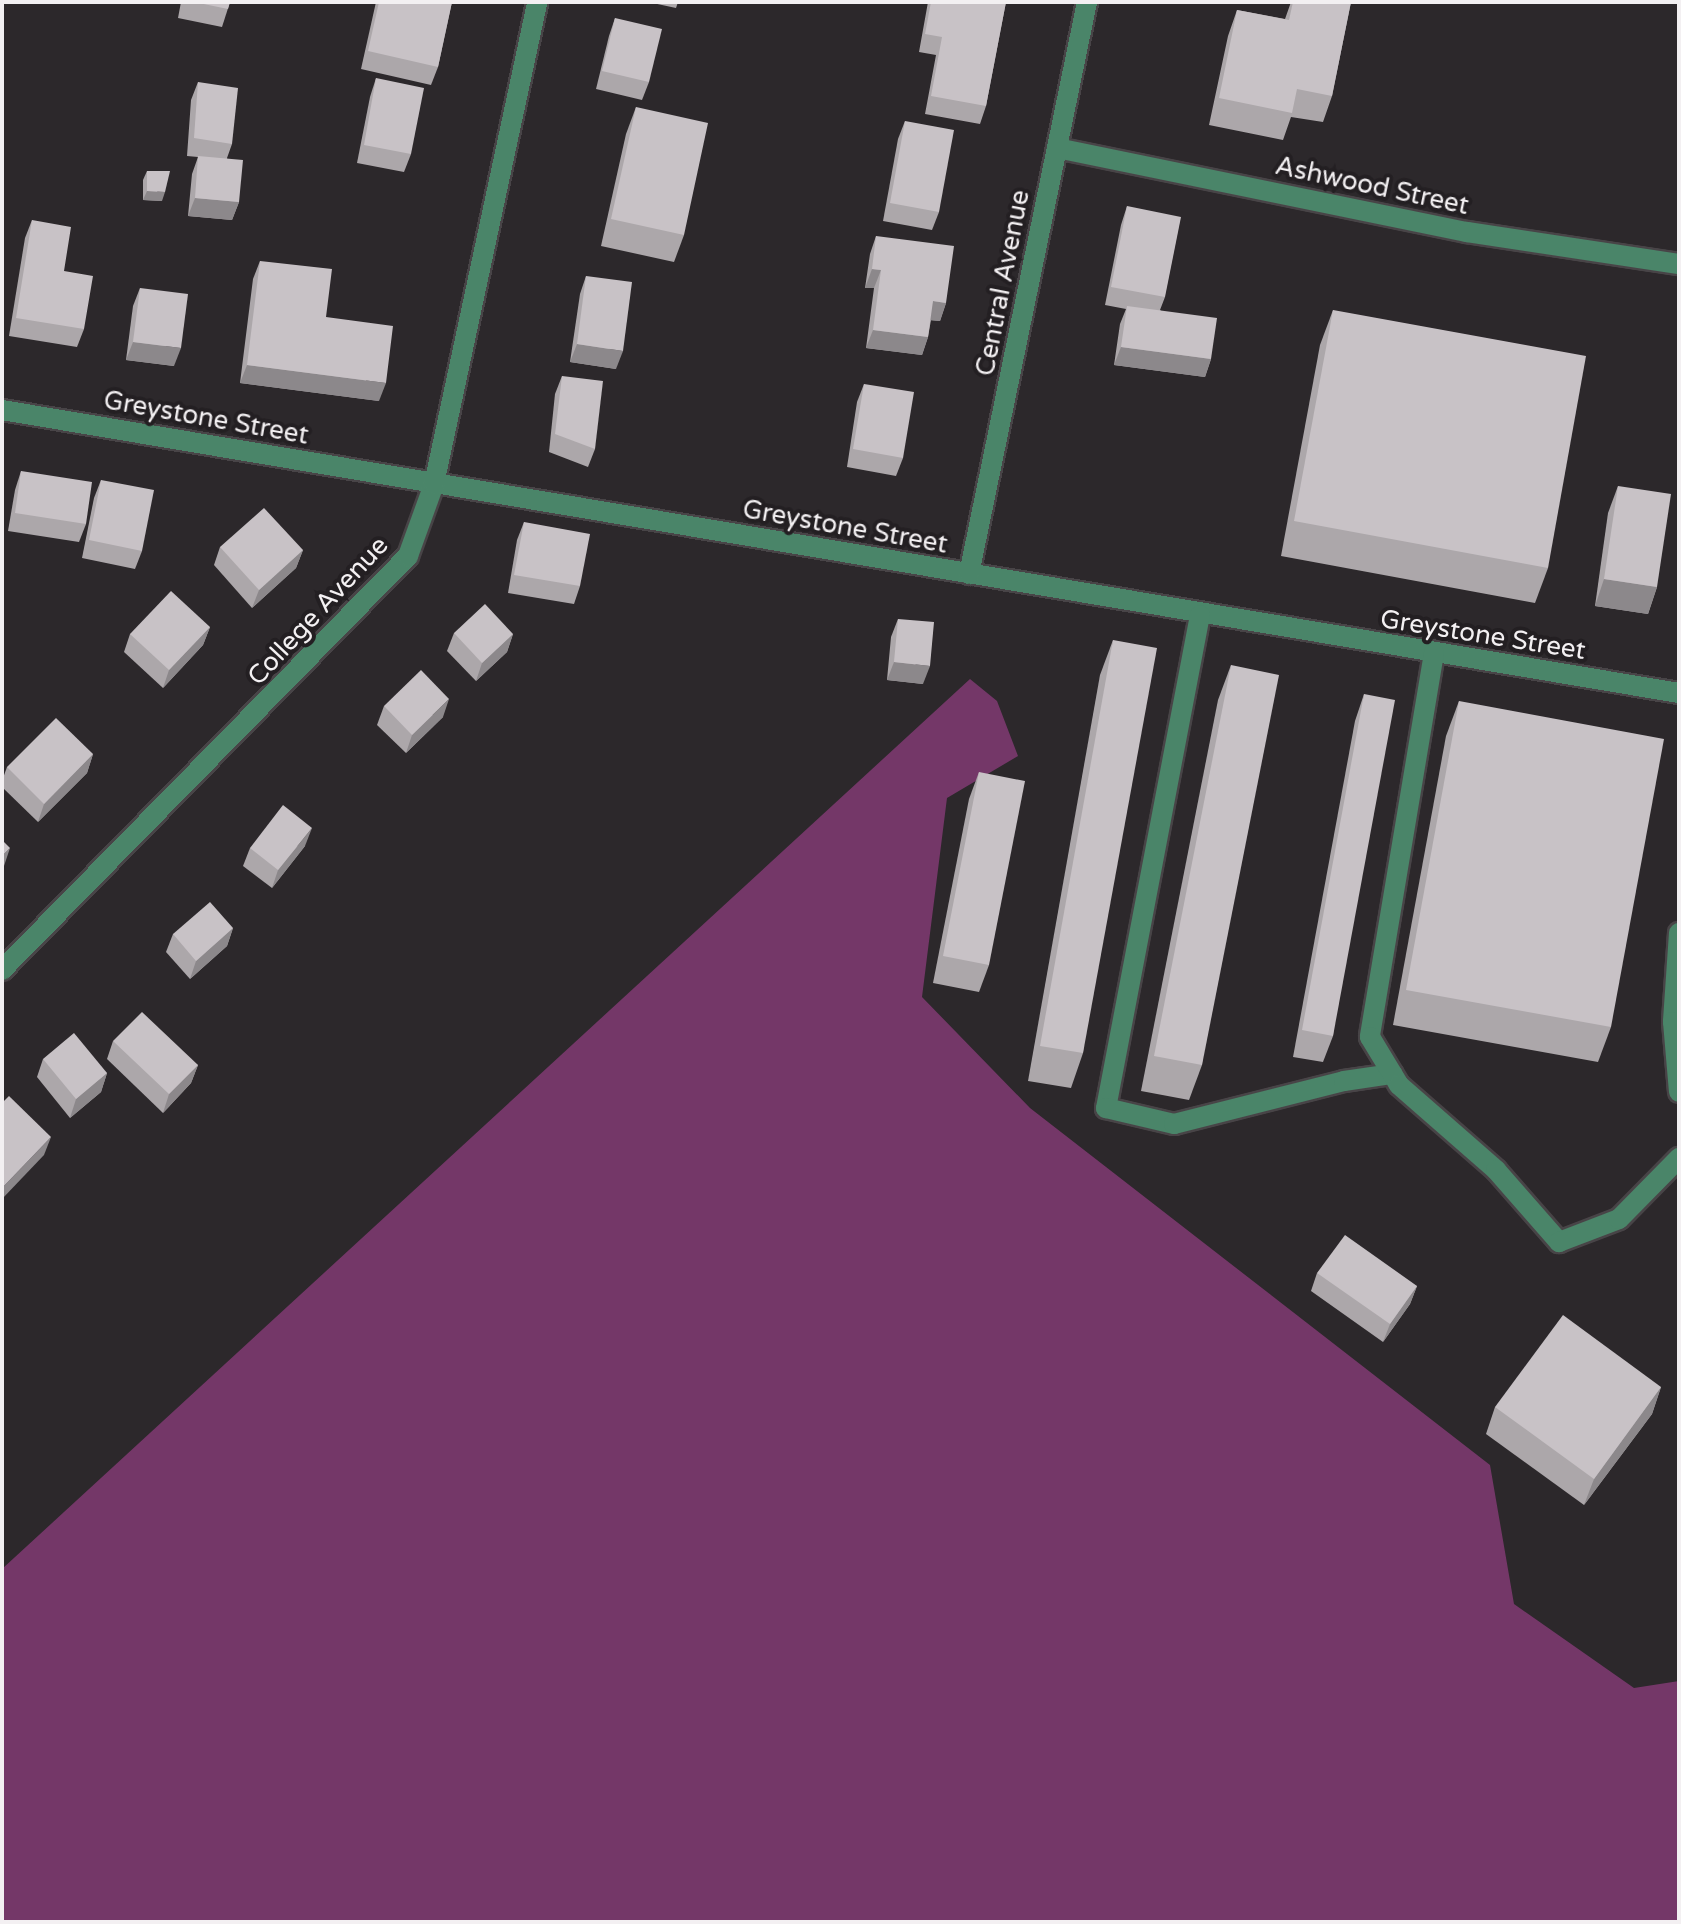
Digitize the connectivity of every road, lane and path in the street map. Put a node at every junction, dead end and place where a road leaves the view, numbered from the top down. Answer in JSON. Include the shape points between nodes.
{"nodes":[{"id":1,"x":537,"y":2,"type":"edge"},
{"id":2,"x":1087,"y":2,"type":"edge"},
{"id":3,"x":1057,"y":148,"type":"junction"},
{"id":4,"x":1679,"y":264,"type":"edge"},
{"id":5,"x":2,"y":410,"type":"edge"},
{"id":6,"x":434,"y":484,"type":"junction"},
{"id":7,"x":969,"y":574,"type":"junction"},
{"id":8,"x":1200,"y":615,"type":"junction"},
{"id":9,"x":1434,"y":653,"type":"junction"},
{"id":10,"x":1679,"y":693,"type":"edge"},
{"id":11,"x":1679,"y":933,"type":"edge"},
{"id":12,"x":2,"y":970,"type":"edge"},
{"id":13,"x":1392,"y":1074,"type":"junction"},
{"id":14,"x":1679,"y":1092,"type":"edge"},
{"id":15,"x":1679,"y":1158,"type":"edge"}],
"edges":[{"from":1,"to":6,"type":"street","name":"College Avenue"},
{"from":2,"to":3,"type":"street","name":"Central Avenue"},
{"from":3,"to":4,"type":"street","name":"Ashwood Street","via":[[1467,232]]},
{"from":3,"to":7,"type":"street","name":"Central Avenue"},
{"from":5,"to":6,"type":"street","name":"Greystone Street"},
{"from":6,"to":7,"type":"street","name":"Greystone Street"},
{"from":6,"to":12,"type":"street","name":"College Avenue","via":[[413,546],[389,579]]},
{"from":7,"to":8,"type":"street","name":"Greystone Street"},
{"from":8,"to":9,"type":"street","name":"Greystone Street"},
{"from":8,"to":13,"type":"street","via":[[1106,1108],[1174,1124]]},
{"from":9,"to":10,"type":"street","name":"Greystone Street"},
{"from":9,"to":13,"type":"street","via":[[1370,1037]]},
{"from":11,"to":14,"type":"street","via":[[1673,1022]]},
{"from":13,"to":15,"type":"street","via":[[1496,1170],[1559,1242],[1619,1219]]}]}
